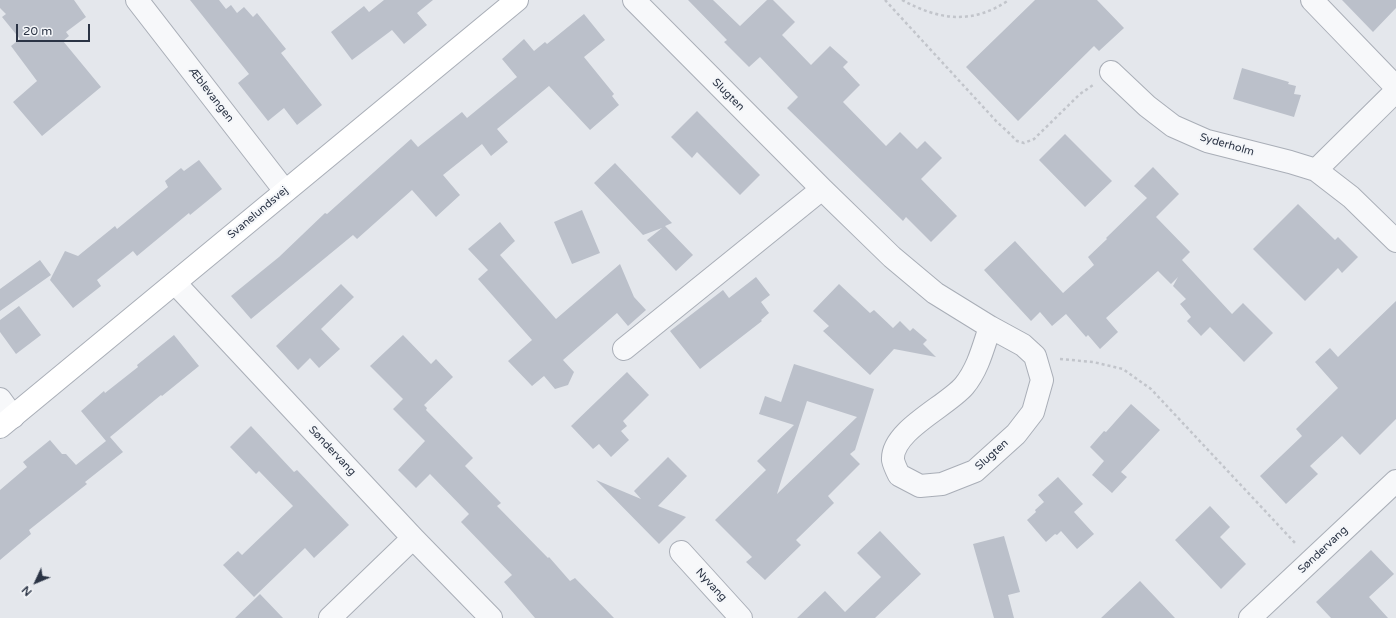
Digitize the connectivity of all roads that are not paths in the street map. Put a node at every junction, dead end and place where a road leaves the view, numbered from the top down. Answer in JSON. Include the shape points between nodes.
{"nodes":[{"id":1,"x":137,"y":0,"type":"edge"},
{"id":2,"x":516,"y":0,"type":"edge"},
{"id":3,"x":634,"y":0,"type":"edge"},
{"id":4,"x":1312,"y":0,"type":"edge"},
{"id":5,"x":1112,"y":72,"type":"road end"},
{"id":6,"x":1396,"y":87,"type":"edge"},
{"id":7,"x":1396,"y":90,"type":"edge"},
{"id":8,"x":1316,"y":170,"type":"junction"},
{"id":9,"x":822,"y":189,"type":"junction"},
{"id":10,"x":285,"y":191,"type":"junction"},
{"id":11,"x":1396,"y":241,"type":"edge"},
{"id":12,"x":175,"y":283,"type":"junction"},
{"id":13,"x":990,"y":327,"type":"junction"},
{"id":14,"x":624,"y":349,"type":"dead end"},
{"id":15,"x":0,"y":399,"type":"edge"},
{"id":16,"x":6,"y":422,"type":"edge"},
{"id":17,"x":1396,"y":481,"type":"edge"},
{"id":18,"x":413,"y":538,"type":"junction"},
{"id":19,"x":681,"y":552,"type":"dead end"},
{"id":20,"x":330,"y":618,"type":"edge"},
{"id":21,"x":491,"y":618,"type":"edge"},
{"id":22,"x":741,"y":618,"type":"edge"},
{"id":23,"x":1250,"y":618,"type":"edge"}],
"edges":[{"from":1,"to":10,"type":"street","name":"Æblevangen"},
{"from":2,"to":10,"type":"street","name":"Svanelundsvej"},
{"from":3,"to":9,"type":"street","name":"Slugten"},
{"from":4,"to":6,"type":"street"},
{"from":5,"to":8,"type":"street","name":"Syderholm","via":[[1147,106],[1173,126],[1207,141]]},
{"from":7,"to":8,"type":"street"},
{"from":8,"to":11,"type":"street","name":"Syderholm","via":[[1351,197]]},
{"from":9,"to":13,"type":"street","name":"Slugten","via":[[892,257],[935,293]]},
{"from":9,"to":14,"type":"street"},
{"from":10,"to":12,"type":"street","name":"Svanelundsvej"},
{"from":12,"to":16,"type":"street","name":"Svanelundsvej"},
{"from":12,"to":18,"type":"street","name":"Søndervang"},
{"from":13,"to":13,"type":"street","name":"Slugten","via":[[1023,345],[1036,356],[1042,380],[1033,412],[1016,434],[975,471],[942,484],[920,486],[899,475],[893,460],[896,448],[905,434],[963,387],[975,370]]},
{"from":15,"to":16,"type":"street"},
{"from":17,"to":23,"type":"street","name":"Søndervang"},
{"from":18,"to":20,"type":"street"},
{"from":18,"to":21,"type":"street","name":"Søndervang"},
{"from":19,"to":22,"type":"street","name":"Nyvang"}]}
